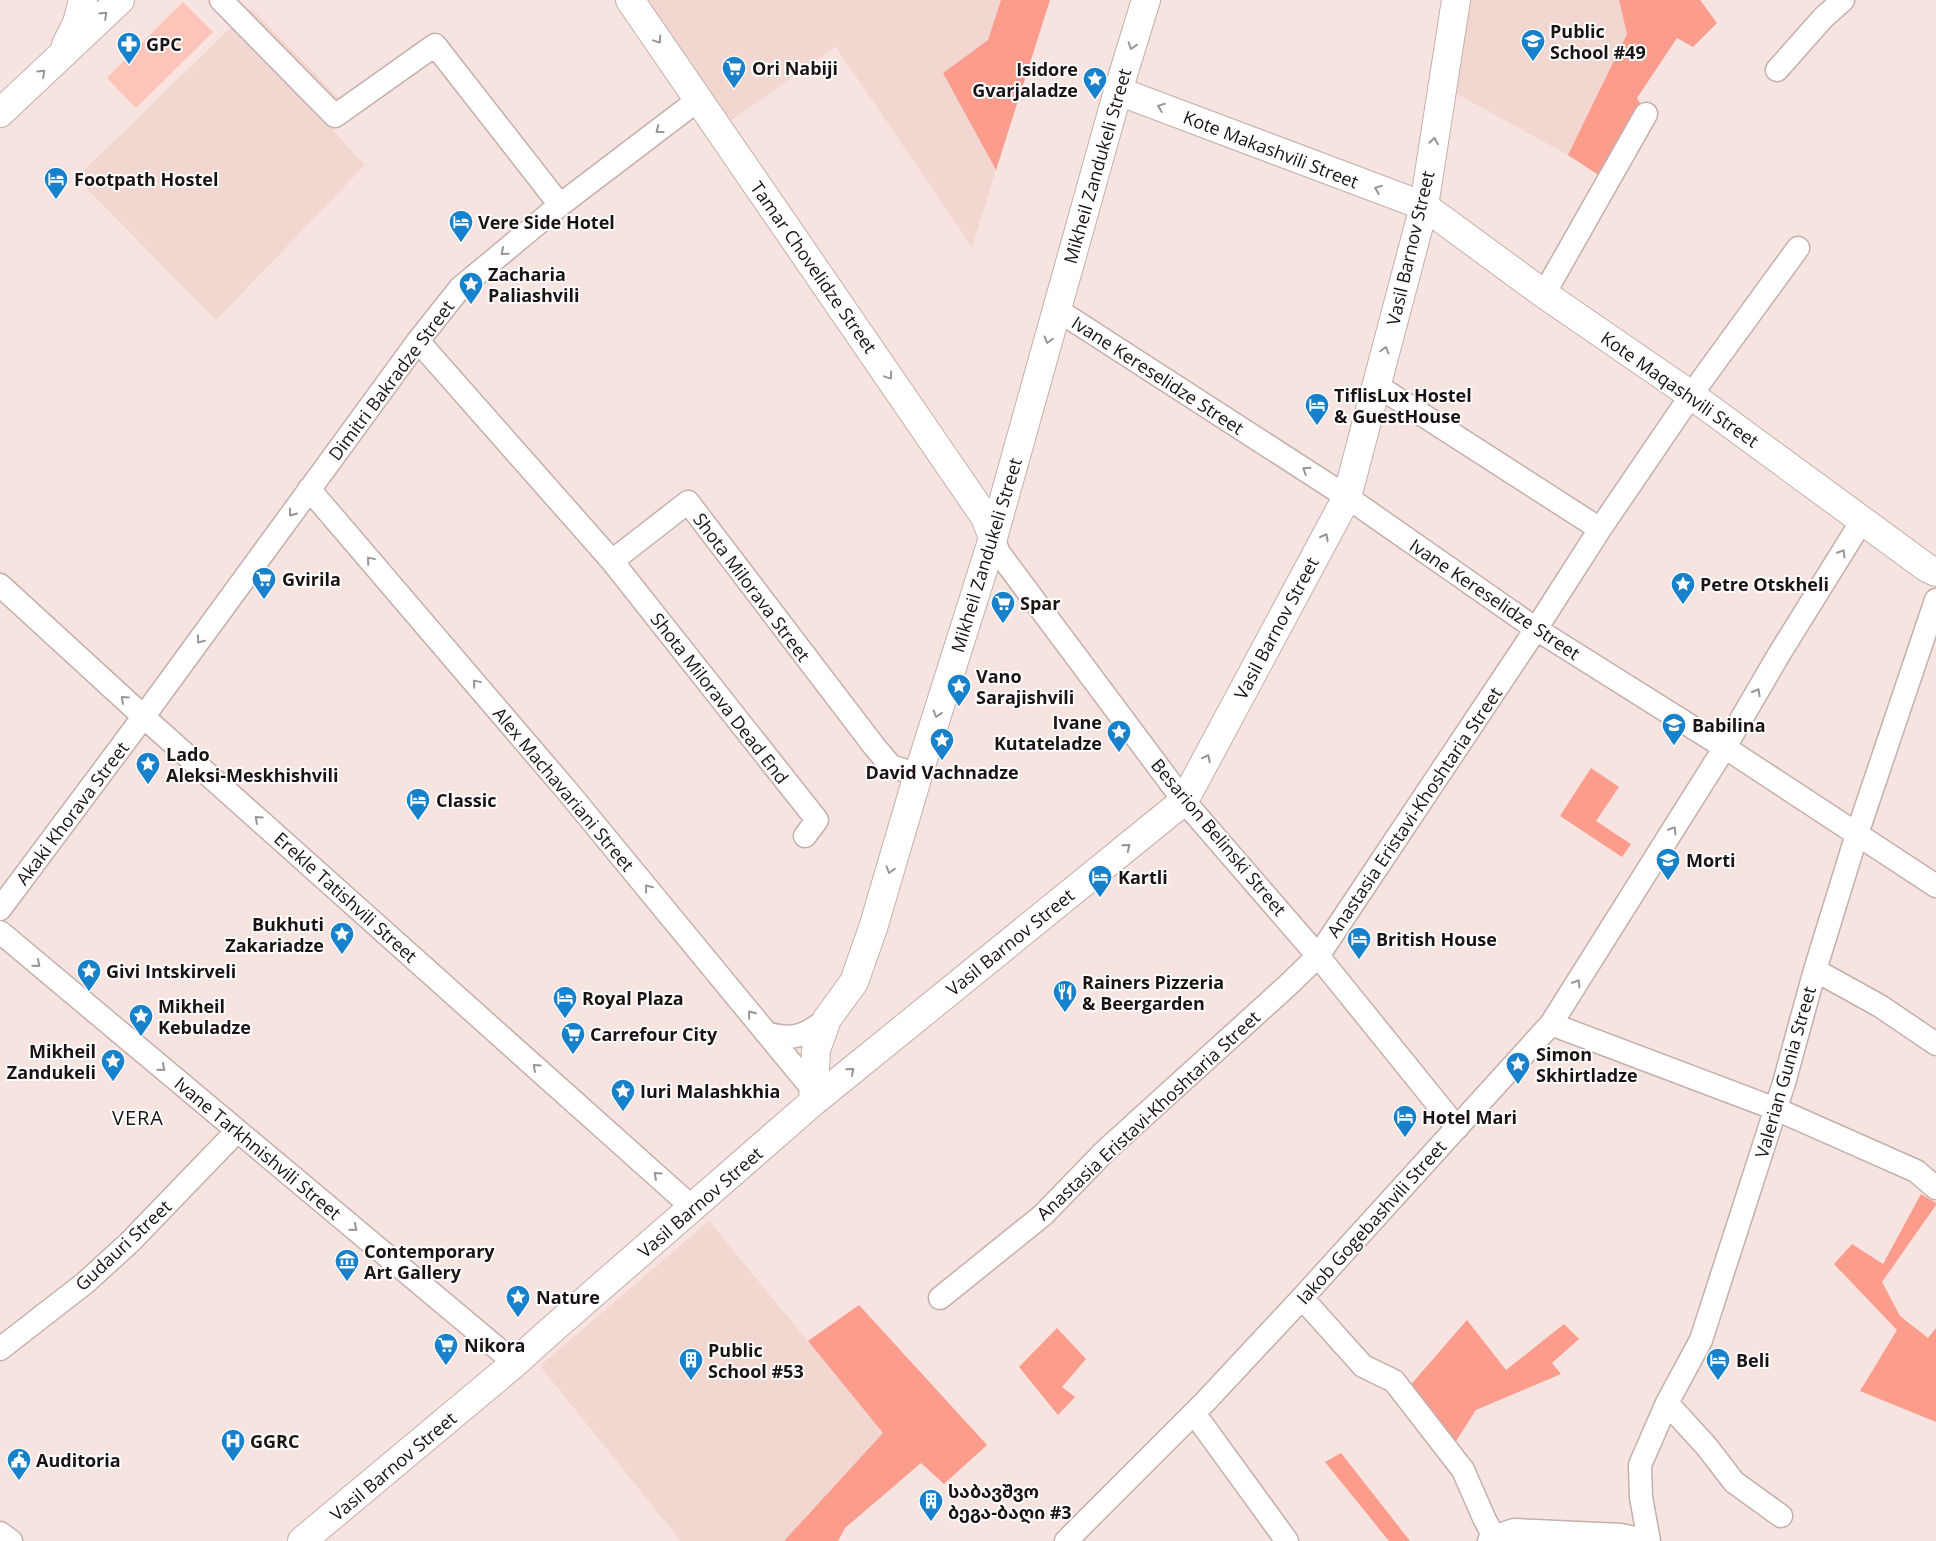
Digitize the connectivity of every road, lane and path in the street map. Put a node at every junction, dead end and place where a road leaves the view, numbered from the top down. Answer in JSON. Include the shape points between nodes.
{"nodes":[{"id":1,"x":83,"y":0,"type":"edge"},
{"id":2,"x":120,"y":0,"type":"edge"},
{"id":3,"x":222,"y":0,"type":"edge"},
{"id":4,"x":630,"y":0,"type":"edge"},
{"id":5,"x":1146,"y":0,"type":"edge"},
{"id":6,"x":1456,"y":0,"type":"edge"},
{"id":7,"x":1842,"y":0,"type":"edge"},
{"id":8,"x":63,"y":53,"type":"junction"},
{"id":9,"x":1777,"y":70,"type":"dead end"},
{"id":10,"x":1118,"y":91,"type":"junction"},
{"id":11,"x":698,"y":100,"type":"junction"},
{"id":12,"x":0,"y":113,"type":"edge"},
{"id":13,"x":1646,"y":114,"type":"dead end"},
{"id":14,"x":560,"y":205,"type":"junction"},
{"id":15,"x":1424,"y":206,"type":"junction"},
{"id":16,"x":1798,"y":248,"type":"dead end"},
{"id":17,"x":1544,"y":294,"type":"junction"},
{"id":18,"x":1056,"y":309,"type":"junction"},
{"id":19,"x":418,"y":341,"type":"junction"},
{"id":20,"x":1376,"y":385,"type":"junction"},
{"id":21,"x":1691,"y":395,"type":"junction"},
{"id":22,"x":309,"y":488,"type":"junction"},
{"id":23,"x":1347,"y":497,"type":"junction"},
{"id":24,"x":1863,"y":519,"type":"junction"},
{"id":25,"x":1600,"y":529,"type":"junction"},
{"id":26,"x":993,"y":538,"type":"junction"},
{"id":27,"x":612,"y":561,"type":"junction"},
{"id":28,"x":1936,"y":572,"type":"edge"},
{"id":29,"x":0,"y":586,"type":"edge"},
{"id":30,"x":1936,"y":600,"type":"edge"},
{"id":31,"x":1536,"y":629,"type":"junction"},
{"id":32,"x":144,"y":716,"type":"junction"},
{"id":33,"x":1725,"y":748,"type":"junction"},
{"id":34,"x":918,"y":775,"type":"junction"},
{"id":35,"x":1184,"y":800,"type":"junction"},
{"id":36,"x":1857,"y":834,"type":"junction"},
{"id":37,"x":806,"y":836,"type":"dead end"},
{"id":38,"x":1936,"y":886,"type":"edge"},
{"id":39,"x":0,"y":909,"type":"edge"},
{"id":40,"x":0,"y":932,"type":"edge"},
{"id":41,"x":1318,"y":956,"type":"junction"},
{"id":42,"x":1815,"y":970,"type":"junction"},
{"id":43,"x":827,"y":1019,"type":"junction"},
{"id":44,"x":1551,"y":1024,"type":"junction"},
{"id":45,"x":766,"y":1033,"type":"junction"},
{"id":46,"x":1936,"y":1044,"type":"edge"},
{"id":47,"x":814,"y":1097,"type":"junction"},
{"id":48,"x":1776,"y":1110,"type":"junction"},
{"id":49,"x":1457,"y":1128,"type":"junction"},
{"id":50,"x":237,"y":1131,"type":"junction"},
{"id":51,"x":1936,"y":1188,"type":"edge"},
{"id":52,"x":693,"y":1208,"type":"junction"},
{"id":53,"x":940,"y":1298,"type":"dead end"},
{"id":54,"x":1302,"y":1298,"type":"junction"},
{"id":55,"x":0,"y":1349,"type":"edge"},
{"id":56,"x":515,"y":1363,"type":"junction"},
{"id":57,"x":1667,"y":1403,"type":"junction"},
{"id":58,"x":1194,"y":1414,"type":"junction"},
{"id":59,"x":1782,"y":1516,"type":"dead end"},
{"id":60,"x":0,"y":1533,"type":"edge"},
{"id":61,"x":1491,"y":1539,"type":"edge"},
{"id":62,"x":11,"y":1541,"type":"edge"},
{"id":63,"x":302,"y":1541,"type":"edge"},
{"id":64,"x":1066,"y":1541,"type":"edge"},
{"id":65,"x":1287,"y":1541,"type":"edge"},
{"id":66,"x":1649,"y":1541,"type":"edge"}],
"edges":[{"from":1,"to":8,"type":"street","via":[[77,23]]},
{"from":8,"to":2,"type":"street","one_way":true},
{"from":3,"to":14,"type":"street","via":[[335,116],[434,45]]},
{"from":4,"to":11,"type":"street","name":"Tamar Chovelidze Street","one_way":true},
{"from":5,"to":10,"type":"street","name":"Mikheil Zandukeli Street","one_way":true},
{"from":15,"to":6,"type":"street","name":"Vasil Barnov Street","one_way":true},
{"from":7,"to":9,"type":"street"},
{"from":12,"to":8,"type":"street","one_way":true},
{"from":15,"to":10,"type":"street","name":"Kote Makashvili Street","one_way":true},
{"from":10,"to":18,"type":"street","name":"Mikheil Zandukeli Street"},
{"from":11,"to":14,"type":"street","name":"Dimitri Bakradze Street","one_way":true},
{"from":11,"to":26,"type":"street","name":"Tamar Chovelidze Street","one_way":true,"via":[[985,517]]},
{"from":13,"to":17,"type":"street"},
{"from":14,"to":19,"type":"street","name":"Dimitri Bakradze Street","one_way":true,"via":[[460,288]]},
{"from":15,"to":17,"type":"street","name":"Kote Maqashvili Street"},
{"from":20,"to":15,"type":"street","name":"Vasil Barnov Street","one_way":true},
{"from":16,"to":21,"type":"street","name":"Anastasia Eristavi-Khoshtaria Street"},
{"from":17,"to":21,"type":"street","name":"Kote Maqashvili Street"},
{"from":23,"to":18,"type":"street","name":"Ivane Kereselidze Street","one_way":true},
{"from":18,"to":26,"type":"street","name":"Mikheil Zandukeli Street","one_way":true},
{"from":19,"to":22,"type":"street","name":"Dimitri Bakradze Street"},
{"from":19,"to":27,"type":"street"},
{"from":20,"to":23,"type":"street","name":"Vasil Barnov Street"},
{"from":20,"to":25,"type":"street"},
{"from":21,"to":24,"type":"street","name":"Kote Maqashvili Street"},
{"from":21,"to":25,"type":"street","name":"Anastasia Eristavi-Khoshtaria Street"},
{"from":22,"to":32,"type":"street","name":"Dimitri Bakradze Street","one_way":true},
{"from":45,"to":22,"type":"street","name":"Alex Machavariani Street","one_way":true,"via":[[568,792]]},
{"from":23,"to":31,"type":"street","name":"Ivane Kereselidze Street"},
{"from":35,"to":23,"type":"street","name":"Vasil Barnov Street","one_way":true},
{"from":24,"to":28,"type":"street","name":"Kote Maqashvili Street"},
{"from":33,"to":24,"type":"street","name":"Iakob Gogebashvili Street","one_way":true},
{"from":25,"to":31,"type":"street","name":"Anastasia Eristavi-Khoshtaria Street"},
{"from":26,"to":34,"type":"street","name":"Mikheil Zandukeli Street","one_way":true},
{"from":26,"to":35,"type":"street","name":"Besarion Belinski Street","via":[[999,553]]},
{"from":27,"to":34,"type":"street","name":"Shota Milorava Street","via":[[688,502],[891,766]]},
{"from":27,"to":37,"type":"street","name":"Shota Milorava Dead End","via":[[816,820]]},
{"from":32,"to":29,"type":"street","name":"Erekle Tatishvili Street","one_way":true},
{"from":30,"to":36,"type":"street","name":"Valerian Gunia Street"},
{"from":31,"to":33,"type":"street","name":"Ivane Kereselidze Street"},
{"from":31,"to":41,"type":"street","name":"Anastasia Eristavi-Khoshtaria Street"},
{"from":32,"to":39,"type":"street","name":"Akaki Khorava Street"},
{"from":52,"to":32,"type":"street","name":"Erekle Tatishvili Street","one_way":true},
{"from":33,"to":36,"type":"street","name":"Ivane Kereselidze Street"},
{"from":44,"to":33,"type":"street","name":"Iakob Gogebashvili Street","one_way":true},
{"from":34,"to":43,"type":"street","name":"Mikheil Zandukeli Street","one_way":true,"via":[[859,970]]},
{"from":35,"to":41,"type":"street","name":"Besarion Belinski Street"},
{"from":47,"to":35,"type":"street","name":"Vasil Barnov Street","one_way":true},
{"from":36,"to":38,"type":"street","name":"Ivane Kereselidze Street"},
{"from":36,"to":42,"type":"street","name":"Valerian Gunia Street"},
{"from":40,"to":50,"type":"street","name":"Ivane Tarkhnishvili Street","one_way":true},
{"from":41,"to":49,"type":"street","name":"Besarion Belinski Street"},
{"from":41,"to":53,"type":"street","name":"Anastasia Eristavi-Khoshtaria Street","via":[[1105,1151],[1043,1215]]},
{"from":42,"to":46,"type":"street","via":[[1880,1006]]},
{"from":42,"to":48,"type":"street","name":"Valerian Gunia Street"},
{"from":43,"to":45,"type":"street","via":[[809,1033],[792,1038]]},
{"from":43,"to":47,"type":"street","name":"Mikheil Zandukeli Street","via":[[816,1050]]},
{"from":44,"to":48,"type":"street"},
{"from":44,"to":49,"type":"street","name":"Iakob Gogebashvili Street"},
{"from":45,"to":47,"type":"street","name":"Alex Machavariani Street"},
{"from":47,"to":52,"type":"street","name":"Vasil Barnov Street"},
{"from":48,"to":51,"type":"street","via":[[1916,1171]]},
{"from":48,"to":57,"type":"street","name":"Valerian Gunia Street","via":[[1702,1340]]},
{"from":49,"to":54,"type":"street","name":"Iakob Gogebashvili Street"},
{"from":50,"to":55,"type":"street","name":"Gudauri Street","via":[[111,1260]]},
{"from":50,"to":56,"type":"street","name":"Ivane Tarkhnishvili Street","one_way":true},
{"from":52,"to":56,"type":"street","name":"Vasil Barnov Street"},
{"from":54,"to":58,"type":"street","name":"Iakob Gogebashvili Street"},
{"from":54,"to":61,"type":"street","via":[[1364,1366],[1394,1381],[1463,1470]]},
{"from":56,"to":63,"type":"street","name":"Vasil Barnov Street"},
{"from":57,"to":59,"type":"street","via":[[1707,1446],[1734,1482]]},
{"from":57,"to":66,"type":"street","name":"Valerian Gunia Street","via":[[1640,1465],[1641,1497]]},
{"from":58,"to":64,"type":"street","name":"Iakob Gogebashvili Street"},
{"from":58,"to":65,"type":"street"},
{"from":60,"to":62,"type":"street"},
{"from":61,"to":66,"type":"street","via":[[1514,1530],[1621,1535]]}]}
